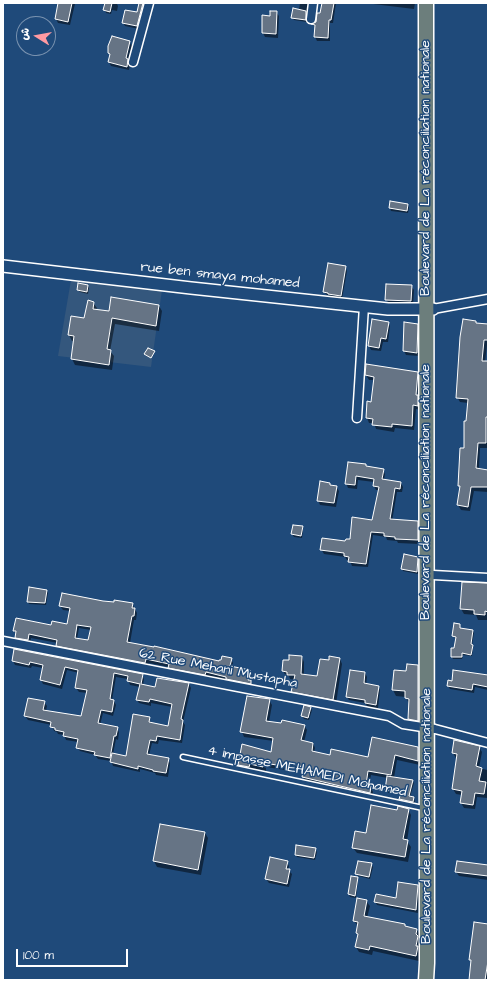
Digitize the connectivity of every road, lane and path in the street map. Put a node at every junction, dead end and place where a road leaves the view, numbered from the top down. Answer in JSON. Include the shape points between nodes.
{"nodes":[{"id":1,"x":149,"y":3,"type":"edge"},
{"id":2,"x":313,"y":3,"type":"edge"},
{"id":3,"x":426,"y":3,"type":"edge"},
{"id":4,"x":436,"y":3,"type":"edge"},
{"id":5,"x":311,"y":19,"type":"dead end"},
{"id":6,"x":132,"y":62,"type":"dead end"},
{"id":7,"x":3,"y":266,"type":"edge"},
{"id":8,"x":488,"y":298,"type":"edge"},
{"id":9,"x":364,"y":306,"type":"junction"},
{"id":10,"x":430,"y":309,"type":"junction"},
{"id":11,"x":357,"y":418,"type":"dead end"},
{"id":12,"x":433,"y":575,"type":"junction"},
{"id":13,"x":488,"y":578,"type":"edge"},
{"id":14,"x":3,"y":641,"type":"edge"},
{"id":15,"x":430,"y":729,"type":"junction"},
{"id":16,"x":488,"y":743,"type":"edge"},
{"id":17,"x":183,"y":757,"type":"dead end"},
{"id":18,"x":426,"y":808,"type":"junction"},
{"id":19,"x":426,"y":980,"type":"edge"},
{"id":20,"x":434,"y":980,"type":"edge"}],
"edges":[{"from":1,"to":6,"type":"street"},
{"from":2,"to":5,"type":"street"},
{"from":3,"to":10,"type":"highway","name":"Boulevard de La réconciliation nationale"},
{"from":4,"to":10,"type":"highway","name":"Boulevard de La réconciliation nationale"},
{"from":7,"to":9,"type":"street","name":"rue ben smaya mohamed"},
{"from":8,"to":10,"type":"street"},
{"from":9,"to":10,"type":"street","name":"rue ben smaya mohamed"},
{"from":9,"to":11,"type":"street"},
{"from":10,"to":12,"type":"highway"},
{"from":10,"to":15,"type":"highway","name":"Boulevard de La réconciliation nationale"},
{"from":12,"to":13,"type":"street"},
{"from":12,"to":15,"type":"highway"},
{"from":14,"to":15,"type":"street","name":"62 Rue Mehani Mustapha","via":[[389,716],[403,724]]},
{"from":15,"to":16,"type":"street","name":"62 Rue Mehani Mustapha"},
{"from":15,"to":18,"type":"highway","name":"Boulevard de La réconciliation nationale"},
{"from":15,"to":20,"type":"highway"},
{"from":17,"to":18,"type":"lane","name":"4 impasse MEHAMEDI Mohamed"},
{"from":18,"to":19,"type":"highway","name":"Boulevard de La réconciliation nationale"}]}
